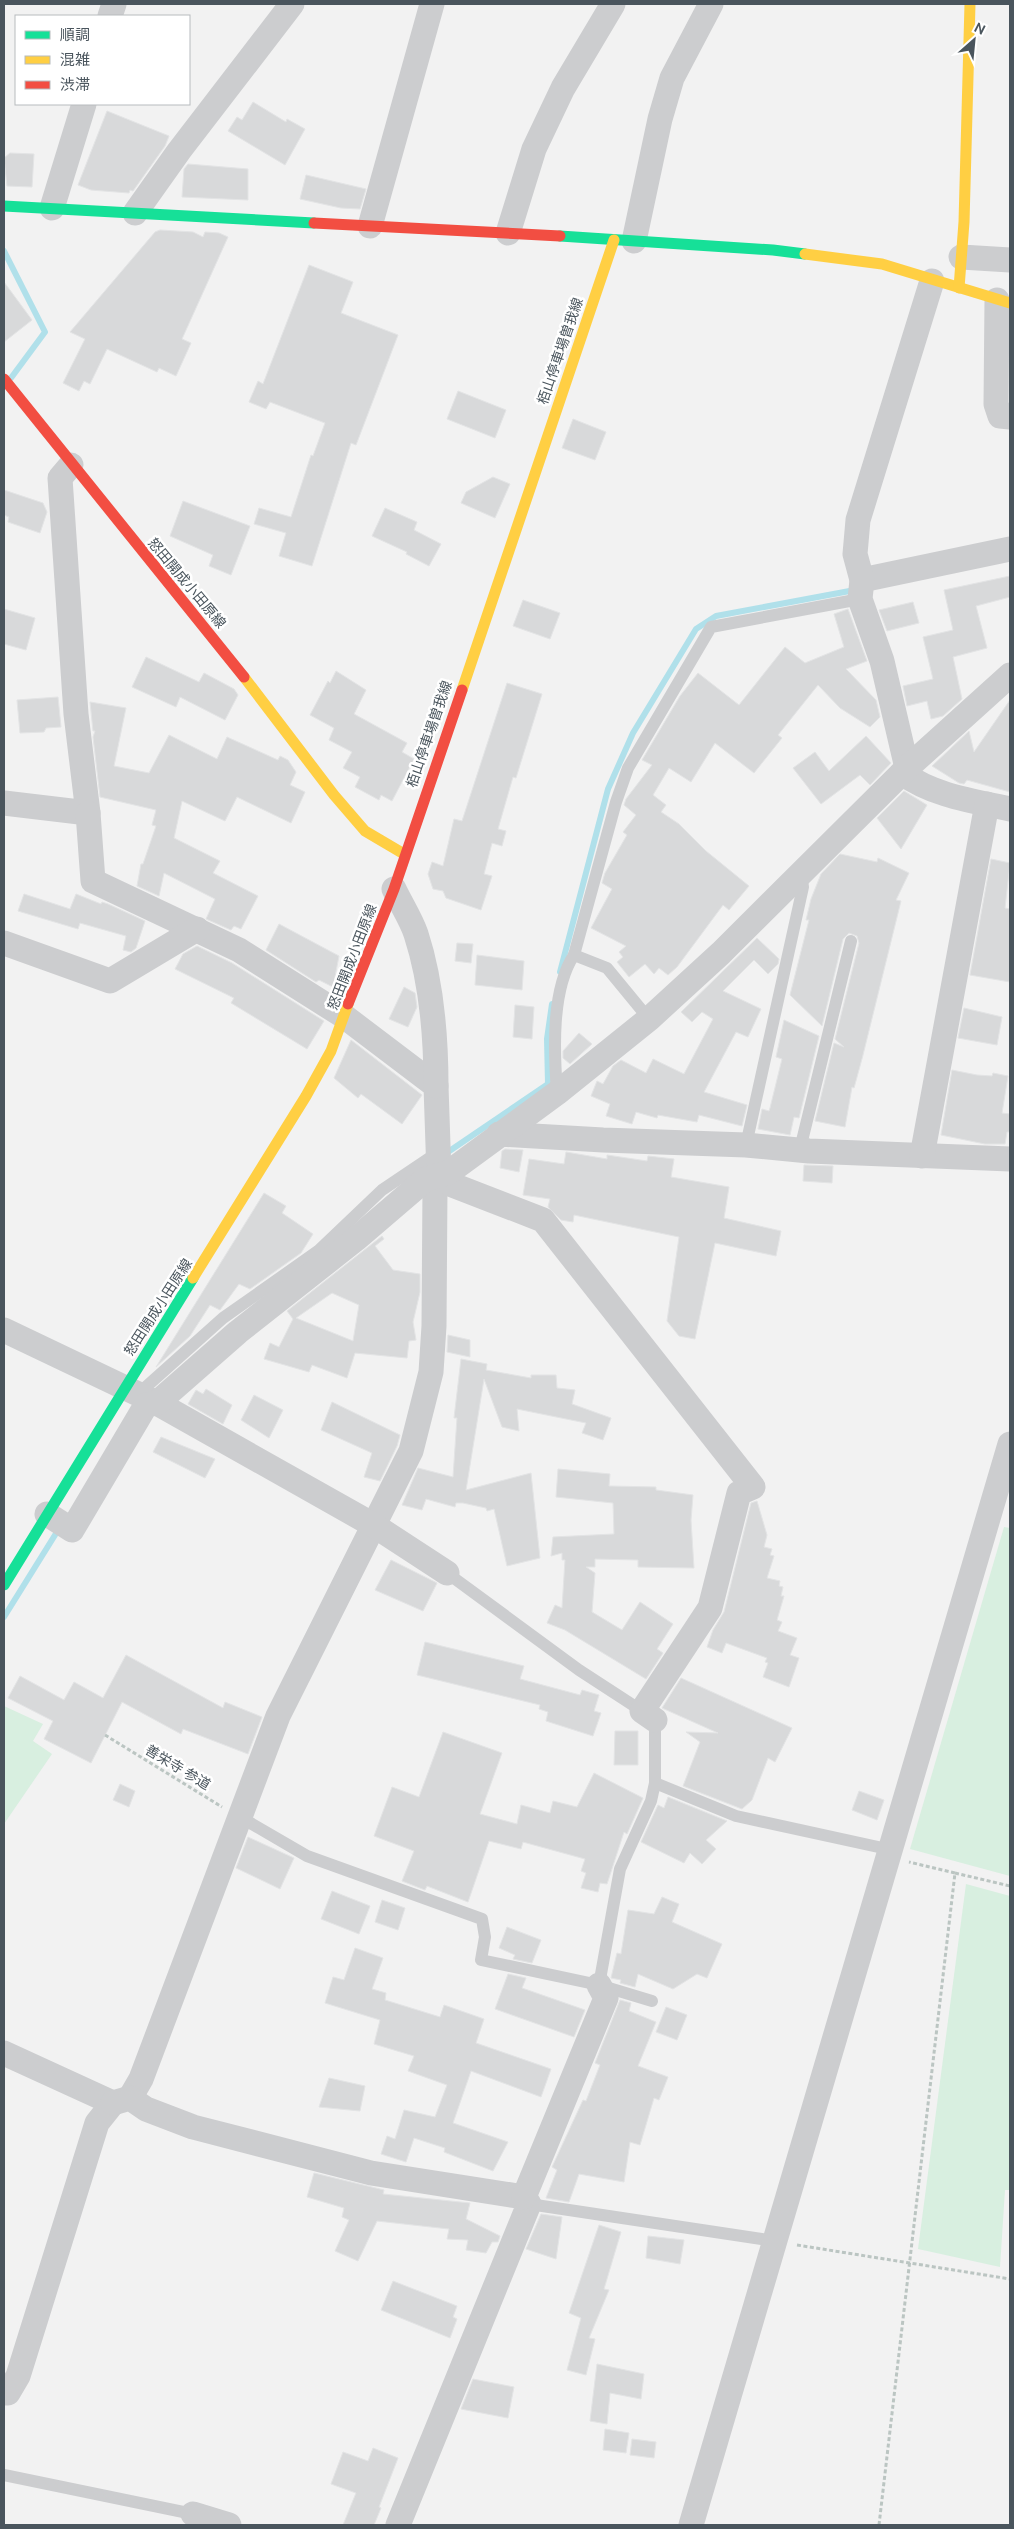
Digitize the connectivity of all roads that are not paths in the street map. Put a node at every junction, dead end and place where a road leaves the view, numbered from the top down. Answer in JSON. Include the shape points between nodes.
{"nodes":[{"id":1,"x":292,"y":4,"type":"edge"},
{"id":2,"x":432,"y":4,"type":"edge"},
{"id":3,"x":613,"y":4,"type":"edge"},
{"id":4,"x":711,"y":4,"type":"edge"},
{"id":5,"x":970,"y":4,"type":"edge"},
{"id":6,"x":84,"y":105,"type":"edge"},
{"id":7,"x":4,"y":206,"type":"edge"},
{"id":8,"x":52,"y":208,"type":"junction"},
{"id":9,"x":135,"y":214,"type":"junction"},
{"id":10,"x":370,"y":226,"type":"junction"},
{"id":11,"x":508,"y":233,"type":"junction"},
{"id":12,"x":624,"y":241,"type":"junction"},
{"id":13,"x":961,"y":257,"type":"junction"},
{"id":14,"x":1010,"y":260,"type":"edge"},
{"id":15,"x":932,"y":281,"type":"junction"},
{"id":16,"x":959,"y":288,"type":"junction"},
{"id":17,"x":1003,"y":302,"type":"edge"},
{"id":18,"x":4,"y":379,"type":"edge"},
{"id":19,"x":1010,"y":417,"type":"edge"},
{"id":20,"x":71,"y":465,"type":"junction"},
{"id":21,"x":1010,"y":549,"type":"edge"},
{"id":22,"x":861,"y":589,"type":"junction"},
{"id":23,"x":1010,"y":675,"type":"edge"},
{"id":24,"x":905,"y":770,"type":"junction"},
{"id":25,"x":4,"y":803,"type":"edge"},
{"id":26,"x":998,"y":806,"type":"edge"},
{"id":27,"x":88,"y":813,"type":"junction"},
{"id":28,"x":404,"y":854,"type":"junction"},
{"id":29,"x":800,"y":873,"type":"junction"},
{"id":30,"x":394,"y":889,"type":"junction"},
{"id":31,"x":197,"y":929,"type":"junction"},
{"id":32,"x":851,"y":941,"type":"dead end"},
{"id":33,"x":4,"y":943,"type":"edge"},
{"id":34,"x":574,"y":955,"type":"junction"},
{"id":35,"x":344,"y":1017,"type":"junction"},
{"id":36,"x":649,"y":1019,"type":"junction"},
{"id":37,"x":436,"y":1086,"type":"junction"},
{"id":38,"x":557,"y":1093,"type":"junction"},
{"id":39,"x":499,"y":1134,"type":"junction"},
{"id":40,"x":746,"y":1145,"type":"junction"},
{"id":41,"x":800,"y":1149,"type":"junction"},
{"id":42,"x":922,"y":1156,"type":"junction"},
{"id":43,"x":1010,"y":1159,"type":"edge"},
{"id":44,"x":438,"y":1164,"type":"junction"},
{"id":45,"x":4,"y":1330,"type":"edge"},
{"id":46,"x":143,"y":1396,"type":"junction"},
{"id":47,"x":1010,"y":1444,"type":"edge"},
{"id":48,"x":47,"y":1514,"type":"junction"},
{"id":49,"x":374,"y":1526,"type":"junction"},
{"id":50,"x":447,"y":1573,"type":"joint"},
{"id":51,"x":4,"y":1586,"type":"edge"},
{"id":52,"x":649,"y":1716,"type":"junction"},
{"id":53,"x":655,"y":1783,"type":"junction"},
{"id":54,"x":240,"y":1817,"type":"junction"},
{"id":55,"x":891,"y":1854,"type":"junction"},
{"id":56,"x":599,"y":1985,"type":"junction"},
{"id":57,"x":652,"y":2001,"type":"dead end"},
{"id":58,"x":4,"y":2053,"type":"edge"},
{"id":59,"x":121,"y":2100,"type":"junction"},
{"id":60,"x":526,"y":2201,"type":"junction"},
{"id":61,"x":775,"y":2241,"type":"junction"},
{"id":62,"x":4,"y":2393,"type":"edge"},
{"id":63,"x":4,"y":2475,"type":"edge"},
{"id":64,"x":193,"y":2514,"type":"joint"},
{"id":65,"x":230,"y":2525,"type":"edge"},
{"id":66,"x":398,"y":2525,"type":"edge"},
{"id":67,"x":691,"y":2525,"type":"edge"}],
"edges":[{"from":1,"to":9,"type":"street"},
{"from":2,"to":10,"type":"street"},
{"from":3,"to":11,"type":"street","via":[[563,88],[534,149]]},
{"from":4,"to":12,"type":"street","via":[[672,78]]},
{"from":5,"to":13,"type":"main road"},
{"from":6,"to":8,"type":"street"},
{"from":7,"to":8,"type":"main road"},
{"from":8,"to":9,"type":"main road"},
{"from":9,"to":10,"type":"main road"},
{"from":10,"to":11,"type":"main road"},
{"from":11,"to":12,"type":"main road"},
{"from":12,"to":15,"type":"main road","via":[[773,250],[843,258],[882,264]]},
{"from":12,"to":28,"type":"main road","name":"栢山停車場曽我線"},
{"from":13,"to":14,"type":"street"},
{"from":13,"to":16,"type":"main road"},
{"from":15,"to":16,"type":"main road"},
{"from":15,"to":22,"type":"street","via":[[858,520],[855,554]]},
{"from":16,"to":17,"type":"main road"},
{"from":17,"to":19,"type":"street","via":[[996,404],[1000,416]]},
{"from":18,"to":20,"type":"main road","name":"怒田開成小田原線"},
{"from":20,"to":27,"type":"street","via":[[60,478],[76,714]]},
{"from":20,"to":28,"type":"main road","name":"怒田開成小田原線","via":[[214,639],[334,795],[365,831]]},
{"from":21,"to":22,"type":"street"},
{"from":22,"to":24,"type":"street","via":[[882,661]]},
{"from":22,"to":34,"type":"lane","via":[[711,627],[628,768]]},
{"from":23,"to":24,"type":"street"},
{"from":24,"to":26,"type":"street","via":[[928,788]]},
{"from":24,"to":29,"type":"street"},
{"from":25,"to":27,"type":"street"},
{"from":26,"to":42,"type":"street"},
{"from":27,"to":31,"type":"street","via":[[93,881]]},
{"from":28,"to":30,"type":"main road","name":"怒田開成小田原線"},
{"from":29,"to":36,"type":"street","via":[[722,953]]},
{"from":29,"to":40,"type":"lane","via":[[803,888]]},
{"from":30,"to":35,"type":"main road","name":"怒田開成小田原線"},
{"from":30,"to":37,"type":"street","via":[[416,933],[426,972],[433,1007]]},
{"from":31,"to":33,"type":"street","via":[[110,980]]},
{"from":31,"to":35,"type":"street","via":[[239,950]]},
{"from":32,"to":41,"type":"lane"},
{"from":34,"to":36,"type":"lane","via":[[607,968]]},
{"from":34,"to":38,"type":"lane","via":[[567,966],[556,1021]]},
{"from":35,"to":37,"type":"street"},
{"from":35,"to":46,"type":"main road","name":"怒田開成小田原線","via":[[331,1050]]},
{"from":36,"to":38,"type":"street"},
{"from":37,"to":44,"type":"street"},
{"from":38,"to":39,"type":"street"},
{"from":39,"to":40,"type":"street"},
{"from":39,"to":44,"type":"street","via":[[448,1173]]},
{"from":40,"to":41,"type":"street"},
{"from":41,"to":42,"type":"street"},
{"from":42,"to":43,"type":"street"},
{"from":44,"to":46,"type":"street","via":[[426,1179],[356,1239],[238,1332]]},
{"from":44,"to":49,"type":"street","via":[[430,1372],[411,1451]]},
{"from":44,"to":52,"type":"street","via":[[450,1184],[543,1220],[753,1487],[739,1493],[710,1608]]},
{"from":45,"to":46,"type":"street"},
{"from":46,"to":48,"type":"main road","name":"怒田開成小田原線"},
{"from":46,"to":48,"type":"street","via":[[146,1405],[72,1530]]},
{"from":46,"to":49,"type":"street"},
{"from":47,"to":55,"type":"street"},
{"from":48,"to":51,"type":"main road","name":"怒田開成小田原線"},
{"from":49,"to":50,"type":"street"},
{"from":49,"to":54,"type":"street","via":[[278,1716]]},
{"from":50,"to":52,"type":"lane","via":[[579,1670]]},
{"from":52,"to":53,"type":"lane"},
{"from":53,"to":55,"type":"lane","via":[[736,1816]]},
{"from":53,"to":56,"type":"lane","via":[[652,1800],[620,1869]]},
{"from":54,"to":56,"type":"lane","via":[[307,1856],[482,1919],[485,1937],[481,1960]]},
{"from":54,"to":59,"type":"street","via":[[142,2078]]},
{"from":55,"to":61,"type":"street"},
{"from":56,"to":57,"type":"lane"},
{"from":56,"to":60,"type":"street","via":[[606,1998]]},
{"from":58,"to":59,"type":"street"},
{"from":59,"to":60,"type":"street","via":[[193,2127],[371,2173]]},
{"from":59,"to":62,"type":"street","via":[[98,2124],[18,2376],[8,2393]]},
{"from":60,"to":61,"type":"lane"},
{"from":60,"to":66,"type":"street"},
{"from":61,"to":67,"type":"street"},
{"from":63,"to":64,"type":"lane"},
{"from":64,"to":65,"type":"street"}]}
